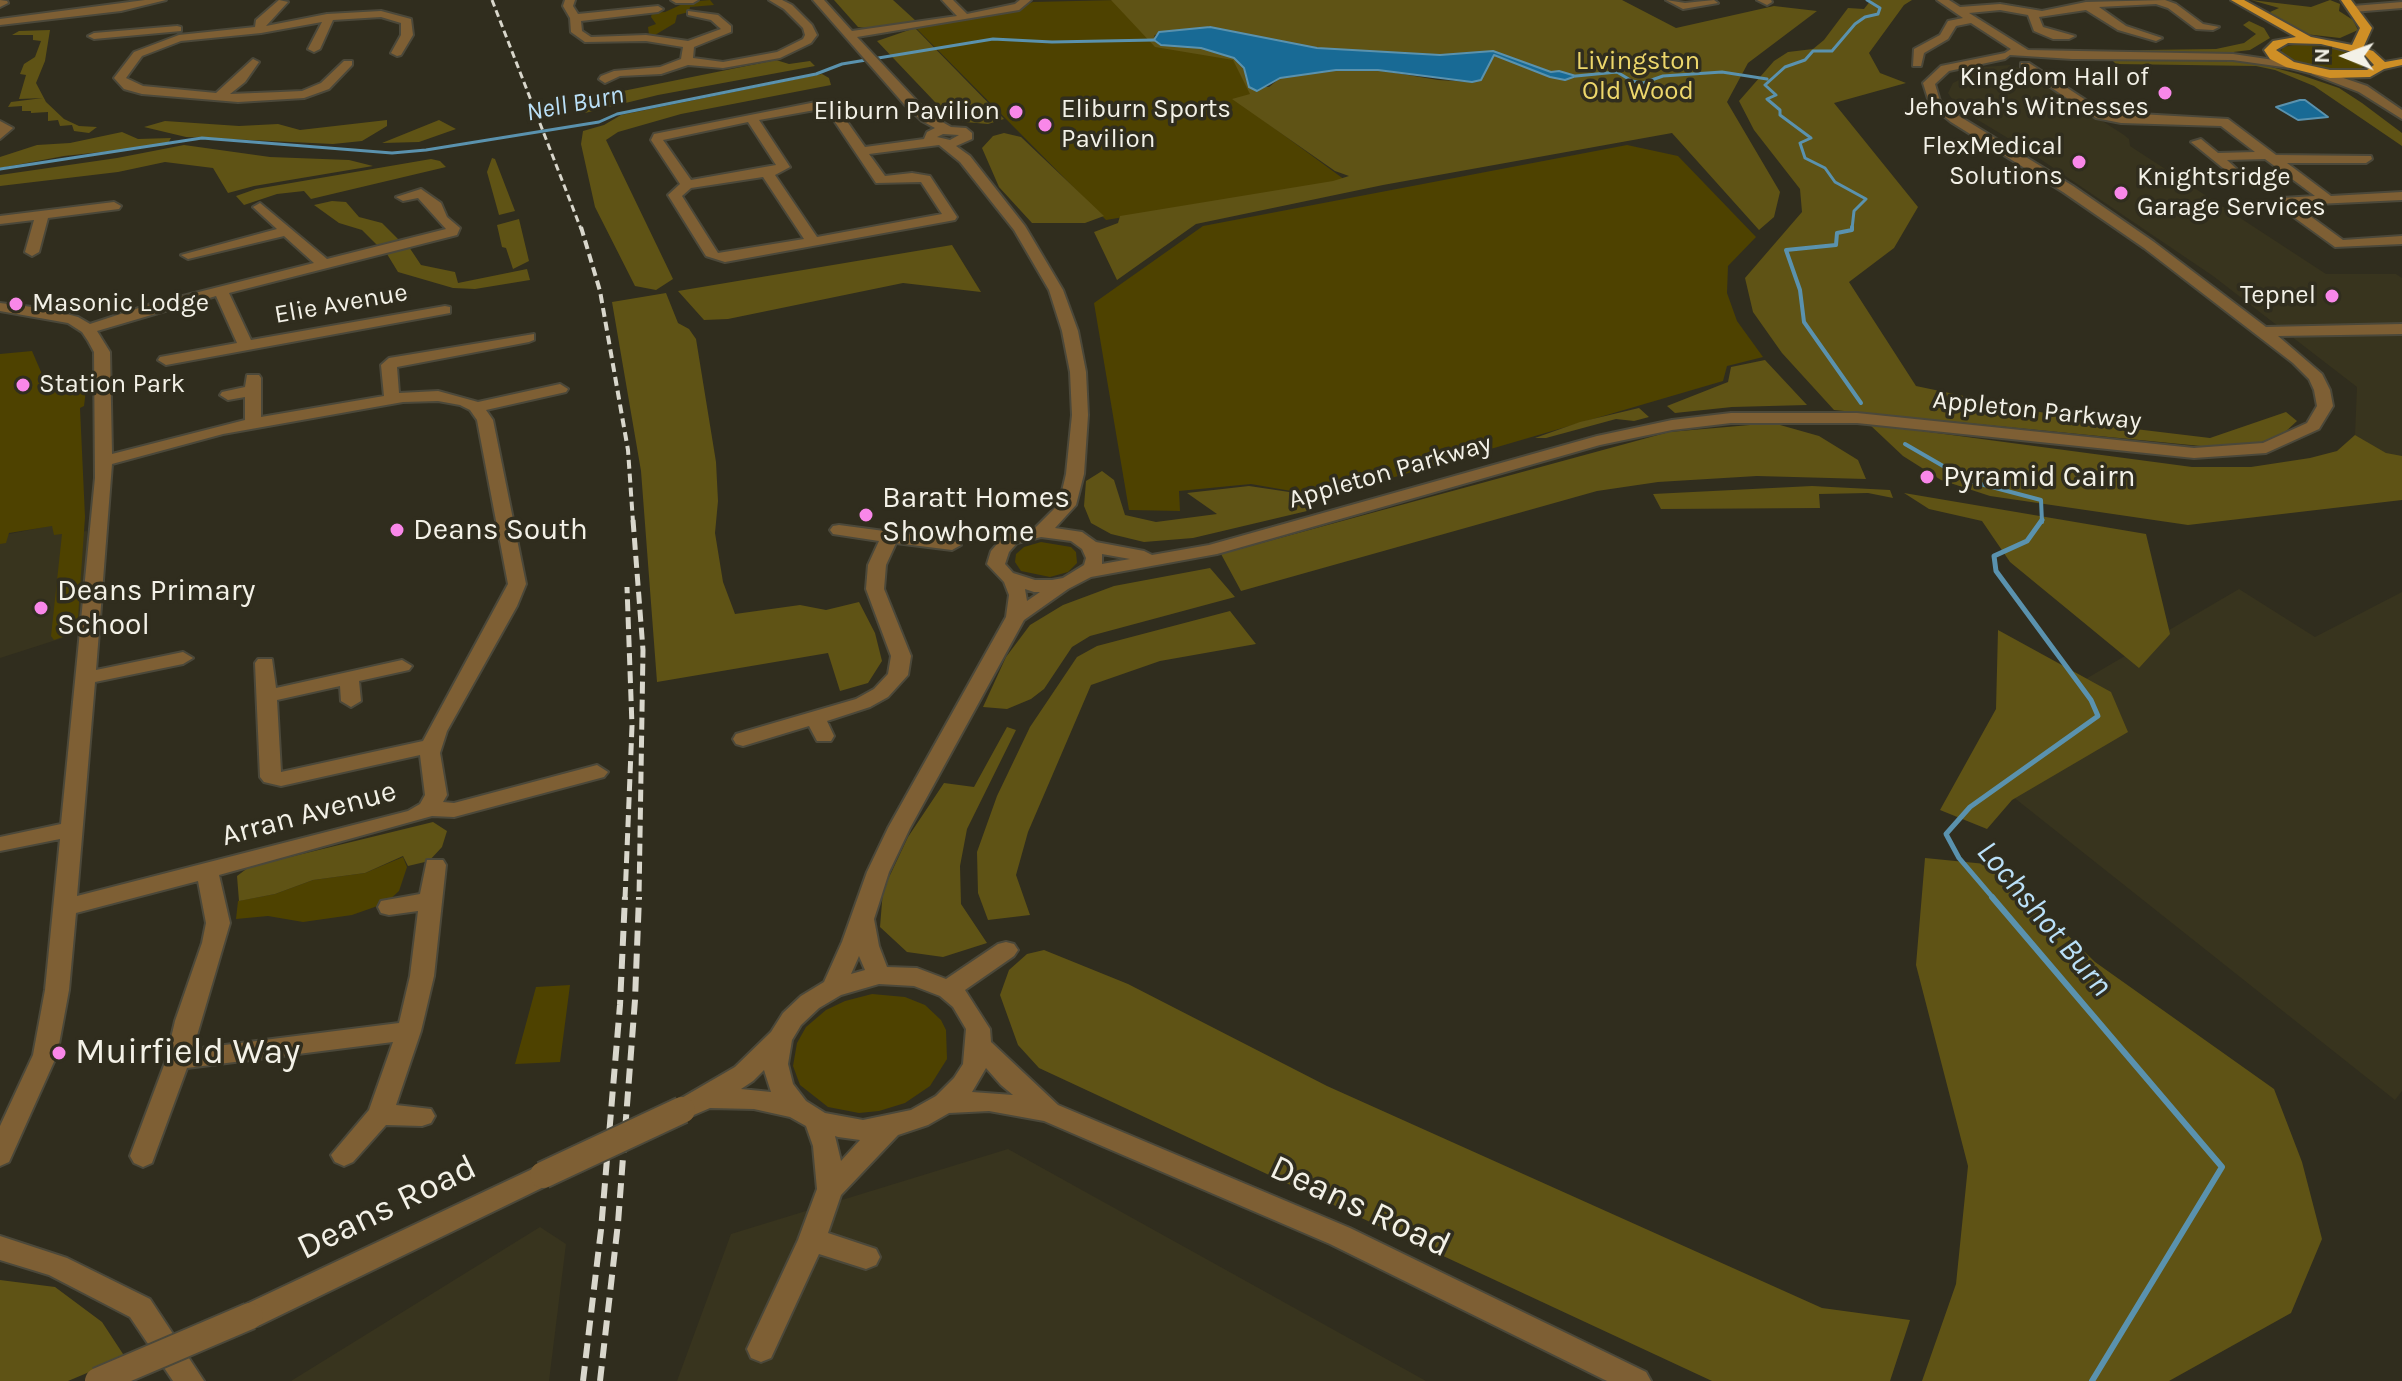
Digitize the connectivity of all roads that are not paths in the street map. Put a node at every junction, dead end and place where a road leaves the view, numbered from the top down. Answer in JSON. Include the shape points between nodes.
{"nodes":[{"id":1,"x":570,"y":0,"type":"edge"},
{"id":2,"x":676,"y":0,"type":"edge"},
{"id":3,"x":774,"y":0,"type":"edge"},
{"id":4,"x":818,"y":0,"type":"edge"},
{"id":5,"x":947,"y":0,"type":"edge"},
{"id":6,"x":1026,"y":0,"type":"edge"},
{"id":7,"x":1942,"y":0,"type":"edge"},
{"id":8,"x":2157,"y":0,"type":"edge"},
{"id":9,"x":2236,"y":0,"type":"edge"},
{"id":10,"x":283,"y":2,"type":"edge"},
{"id":11,"x":160,"y":3,"type":"edge"},
{"id":12,"x":1713,"y":3,"type":"dead end"},
{"id":13,"x":1998,"y":4,"type":"edge"},
{"id":14,"x":2350,"y":4,"type":"edge"},
{"id":15,"x":395,"y":5,"type":"dead end"},
{"id":16,"x":1678,"y":5,"type":"edge"},
{"id":17,"x":2086,"y":5,"type":"junction"},
{"id":18,"x":2402,"y":5,"type":"edge"},
{"id":19,"x":692,"y":7,"type":"edge"},
{"id":20,"x":658,"y":9,"type":"dead end"},
{"id":21,"x":1961,"y":10,"type":"junction"},
{"id":22,"x":381,"y":14,"type":"junction"},
{"id":23,"x":2033,"y":14,"type":"junction"},
{"id":24,"x":678,"y":16,"type":"dead end"},
{"id":25,"x":327,"y":17,"type":"junction"},
{"id":26,"x":575,"y":18,"type":"junction"},
{"id":27,"x":965,"y":18,"type":"junction"},
{"id":28,"x":1976,"y":19,"type":"junction"},
{"id":29,"x":0,"y":22,"type":"edge"},
{"id":30,"x":2277,"y":24,"type":"junction"},
{"id":31,"x":2213,"y":27,"type":"dead end"},
{"id":32,"x":178,"y":28,"type":"junction"},
{"id":33,"x":261,"y":30,"type":"junction"},
{"id":34,"x":850,"y":35,"type":"junction"},
{"id":35,"x":94,"y":36,"type":"dead end"},
{"id":36,"x":2069,"y":36,"type":"dead end"},
{"id":37,"x":2156,"y":38,"type":"dead end"},
{"id":38,"x":2287,"y":40,"type":"junction"},
{"id":39,"x":2309,"y":40,"type":"junction"},
{"id":40,"x":689,"y":45,"type":"junction"},
{"id":41,"x":2362,"y":47,"type":"junction"},
{"id":42,"x":314,"y":49,"type":"dead end"},
{"id":43,"x":2270,"y":50,"type":"junction"},
{"id":44,"x":397,"y":53,"type":"dead end"},
{"id":45,"x":2023,"y":56,"type":"junction"},
{"id":46,"x":2233,"y":57,"type":"junction"},
{"id":47,"x":1929,"y":58,"type":"dead end"},
{"id":48,"x":2402,"y":60,"type":"edge"},
{"id":49,"x":687,"y":61,"type":"junction"},
{"id":50,"x":253,"y":62,"type":"dead end"},
{"id":51,"x":348,"y":63,"type":"dead end"},
{"id":52,"x":2290,"y":65,"type":"junction"},
{"id":53,"x":2375,"y":70,"type":"junction"},
{"id":54,"x":2316,"y":72,"type":"junction"},
{"id":55,"x":605,"y":79,"type":"dead end"},
{"id":56,"x":2363,"y":89,"type":"junction"},
{"id":57,"x":219,"y":96,"type":"junction"},
{"id":58,"x":280,"y":96,"type":"junction"},
{"id":59,"x":273,"y":109,"type":"dead end"},
{"id":60,"x":2402,"y":115,"type":"edge"},
{"id":61,"x":751,"y":118,"type":"junction"},
{"id":62,"x":0,"y":125,"type":"edge"},
{"id":63,"x":0,"y":135,"type":"edge"},
{"id":64,"x":934,"y":138,"type":"junction"},
{"id":65,"x":2197,"y":142,"type":"dead end"},
{"id":66,"x":863,"y":151,"type":"junction"},
{"id":67,"x":2215,"y":157,"type":"junction"},
{"id":68,"x":2273,"y":157,"type":"junction"},
{"id":69,"x":965,"y":159,"type":"junction"},
{"id":70,"x":2366,"y":159,"type":"dead end"},
{"id":71,"x":767,"y":173,"type":"junction"},
{"id":72,"x":2234,"y":173,"type":"dead end"},
{"id":73,"x":687,"y":185,"type":"junction"},
{"id":74,"x":436,"y":189,"type":"dead end"},
{"id":75,"x":421,"y":193,"type":"junction"},
{"id":76,"x":2266,"y":193,"type":"dead end"},
{"id":77,"x":2402,"y":196,"type":"edge"},
{"id":78,"x":403,"y":197,"type":"dead end"},
{"id":79,"x":2328,"y":200,"type":"junction"},
{"id":80,"x":2282,"y":202,"type":"junction"},
{"id":81,"x":114,"y":206,"type":"dead end"},
{"id":82,"x":260,"y":207,"type":"dead end"},
{"id":83,"x":42,"y":215,"type":"junction"},
{"id":84,"x":0,"y":220,"type":"edge"},
{"id":85,"x":287,"y":231,"type":"junction"},
{"id":86,"x":2402,"y":240,"type":"edge"},
{"id":87,"x":813,"y":242,"type":"junction"},
{"id":88,"x":32,"y":252,"type":"dead end"},
{"id":89,"x":188,"y":255,"type":"dead end"},
{"id":90,"x":325,"y":265,"type":"junction"},
{"id":91,"x":221,"y":291,"type":"junction"},
{"id":92,"x":0,"y":307,"type":"edge"},
{"id":93,"x":445,"y":310,"type":"dead end"},
{"id":94,"x":88,"y":329,"type":"junction"},
{"id":95,"x":2402,"y":329,"type":"edge"},
{"id":96,"x":2265,"y":332,"type":"junction"},
{"id":97,"x":529,"y":337,"type":"dead end"},
{"id":98,"x":246,"y":346,"type":"junction"},
{"id":99,"x":166,"y":360,"type":"dead end"},
{"id":100,"x":560,"y":389,"type":"dead end"},
{"id":101,"x":228,"y":395,"type":"dead end"},
{"id":102,"x":392,"y":399,"type":"junction"},
{"id":103,"x":476,"y":407,"type":"junction"},
{"id":104,"x":253,"y":423,"type":"junction"},
{"id":105,"x":104,"y":461,"type":"junction"},
{"id":106,"x":1067,"y":505,"type":"junction"},
{"id":107,"x":839,"y":530,"type":"dead end"},
{"id":108,"x":1041,"y":532,"type":"junction"},
{"id":109,"x":890,"y":537,"type":"junction"},
{"id":110,"x":1083,"y":541,"type":"junction"},
{"id":111,"x":952,"y":545,"type":"dead end"},
{"id":112,"x":1164,"y":558,"type":"junction"},
{"id":113,"x":1088,"y":572,"type":"junction"},
{"id":114,"x":1012,"y":580,"type":"junction"},
{"id":115,"x":1061,"y":585,"type":"junction"},
{"id":116,"x":1016,"y":617,"type":"junction"},
{"id":117,"x":183,"y":658,"type":"dead end"},
{"id":118,"x":265,"y":663,"type":"dead end"},
{"id":119,"x":402,"y":666,"type":"dead end"},
{"id":120,"x":349,"y":677,"type":"junction"},
{"id":121,"x":85,"y":678,"type":"junction"},
{"id":122,"x":266,"y":696,"type":"junction"},
{"id":123,"x":351,"y":701,"type":"dead end"},
{"id":124,"x":743,"y":739,"type":"dead end"},
{"id":125,"x":432,"y":746,"type":"junction"},
{"id":126,"x":597,"y":772,"type":"dead end"},
{"id":127,"x":428,"y":809,"type":"junction"},
{"id":128,"x":70,"y":830,"type":"junction"},
{"id":129,"x":0,"y":844,"type":"edge"},
{"id":130,"x":435,"y":865,"type":"dead end"},
{"id":131,"x":207,"y":872,"type":"junction"},
{"id":132,"x":428,"y":901,"type":"junction"},
{"id":133,"x":389,"y":907,"type":"dead end"},
{"id":134,"x":63,"y":908,"type":"junction"},
{"id":135,"x":863,"y":914,"type":"junction"},
{"id":136,"x":1006,"y":950,"type":"dead end"},
{"id":137,"x":879,"y":975,"type":"junction"},
{"id":138,"x":833,"y":988,"type":"junction"},
{"id":139,"x":948,"y":990,"type":"junction"},
{"id":140,"x":409,"y":1031,"type":"junction"},
{"id":141,"x":780,"y":1039,"type":"junction"},
{"id":142,"x":979,"y":1045,"type":"junction"},
{"id":143,"x":178,"y":1060,"type":"junction"},
{"id":144,"x":707,"y":1098,"type":"junction"},
{"id":145,"x":945,"y":1103,"type":"junction"},
{"id":146,"x":1048,"y":1112,"type":"junction"},
{"id":147,"x":807,"y":1114,"type":"junction"},
{"id":148,"x":380,"y":1115,"type":"junction"},
{"id":149,"x":422,"y":1116,"type":"dead end"},
{"id":150,"x":889,"y":1127,"type":"junction"},
{"id":151,"x":0,"y":1155,"type":"edge"},
{"id":152,"x":344,"y":1155,"type":"dead end"},
{"id":153,"x":143,"y":1156,"type":"dead end"},
{"id":154,"x":830,"y":1189,"type":"junction"},
{"id":155,"x":812,"y":1240,"type":"junction"},
{"id":156,"x":0,"y":1248,"type":"edge"},
{"id":157,"x":866,"y":1257,"type":"dead end"},
{"id":158,"x":761,"y":1349,"type":"dead end"},
{"id":159,"x":98,"y":1381,"type":"edge"},
{"id":160,"x":189,"y":1381,"type":"edge"},
{"id":161,"x":1636,"y":1381,"type":"edge"}],
"edges":[{"from":1,"to":26,"type":"street"},
{"from":2,"to":19,"type":"street"},
{"from":3,"to":49,"type":"street","via":[[808,27],[811,35],[801,46],[726,65]]},
{"from":4,"to":34,"type":"street"},
{"from":5,"to":27,"type":"street"},
{"from":6,"to":27,"type":"street","via":[[1019,7]]},
{"from":7,"to":21,"type":"street"},
{"from":8,"to":17,"type":"street"},
{"from":8,"to":31,"type":"street","via":[[2198,28]]},
{"from":9,"to":30,"type":"main road"},
{"from":10,"to":33,"type":"street","via":[[260,22]]},
{"from":11,"to":29,"type":"street"},
{"from":12,"to":16,"type":"street"},
{"from":13,"to":21,"type":"street"},
{"from":13,"to":23,"type":"street"},
{"from":14,"to":18,"type":"street"},
{"from":14,"to":41,"type":"main road","via":[[2366,28]]},
{"from":15,"to":22,"type":"street"},
{"from":17,"to":23,"type":"street"},
{"from":17,"to":37,"type":"street","via":[[2131,36]]},
{"from":19,"to":24,"type":"street"},
{"from":19,"to":40,"type":"street","via":[[727,28]]},
{"from":20,"to":26,"type":"street","via":[[644,15]]},
{"from":21,"to":28,"type":"street"},
{"from":22,"to":25,"type":"street"},
{"from":22,"to":44,"type":"street","via":[[408,25]]},
{"from":23,"to":36,"type":"street","via":[[2038,29],[2053,39]]},
{"from":25,"to":33,"type":"street"},
{"from":25,"to":42,"type":"street"},
{"from":26,"to":40,"type":"street","via":[[577,32],[589,40],[646,38]]},
{"from":27,"to":34,"type":"street"},
{"from":28,"to":45,"type":"street"},
{"from":28,"to":47,"type":"street","via":[[1952,23],[1944,37],[1925,46],[1916,60]]},
{"from":30,"to":38,"type":"main road"},
{"from":30,"to":39,"type":"main road"},
{"from":32,"to":33,"type":"street"},
{"from":32,"to":35,"type":"street"},
{"from":32,"to":57,"type":"street","via":[[138,54],[126,66],[122,82],[142,90]]},
{"from":34,"to":64,"type":"street","via":[[926,118]]},
{"from":38,"to":39,"type":"main road"},
{"from":38,"to":43,"type":"main road"},
{"from":39,"to":41,"type":"main road"},
{"from":40,"to":49,"type":"street"},
{"from":41,"to":48,"type":"main road"},
{"from":41,"to":53,"type":"main road","via":[[2379,60]]},
{"from":43,"to":46,"type":"street","name":"Appleton Parkway"},
{"from":43,"to":52,"type":"main road"},
{"from":45,"to":46,"type":"street","name":"Appleton Parkway"},
{"from":45,"to":68,"type":"street","via":[[2100,115],[2224,122]]},
{"from":45,"to":96,"type":"street","name":"Appleton Parkway","via":[[1952,65],[1932,78],[1931,96],[1942,110],[2091,204]]},
{"from":46,"to":52,"type":"street","name":"Appleton Parkway"},
{"from":48,"to":53,"type":"main road"},
{"from":49,"to":55,"type":"street","via":[[646,73],[615,69]]},
{"from":50,"to":57,"type":"street"},
{"from":51,"to":58,"type":"street","via":[[325,86]]},
{"from":52,"to":54,"type":"main road"},
{"from":53,"to":54,"type":"main road"},
{"from":53,"to":56,"type":"street","via":[[2365,78]]},
{"from":54,"to":56,"type":"street"},
{"from":56,"to":60,"type":"street"},
{"from":57,"to":58,"type":"street"},
{"from":58,"to":59,"type":"street"},
{"from":61,"to":66,"type":"street","via":[[823,107],[837,116]]},
{"from":61,"to":71,"type":"street","via":[[784,167]]},
{"from":61,"to":73,"type":"street","via":[[658,137]]},
{"from":62,"to":63,"type":"street","via":[[7,128]]},
{"from":64,"to":66,"type":"street"},
{"from":64,"to":69,"type":"street"},
{"from":64,"to":69,"type":"street","via":[[966,132]]},
{"from":65,"to":67,"type":"street"},
{"from":66,"to":87,"type":"street","via":[[881,180],[925,179],[950,217]]},
{"from":67,"to":68,"type":"street"},
{"from":67,"to":72,"type":"street"},
{"from":68,"to":70,"type":"street"},
{"from":68,"to":79,"type":"street"},
{"from":69,"to":106,"type":"street","via":[[1030,244],[1056,290],[1070,331],[1080,415]]},
{"from":71,"to":73,"type":"street"},
{"from":71,"to":87,"type":"street"},
{"from":73,"to":87,"type":"street","via":[[675,195],[713,256]]},
{"from":74,"to":75,"type":"street"},
{"from":75,"to":78,"type":"street"},
{"from":75,"to":90,"type":"street","name":"Elie Avenue","via":[[452,232]]},
{"from":76,"to":80,"type":"street"},
{"from":77,"to":79,"type":"street"},
{"from":79,"to":80,"type":"street"},
{"from":80,"to":86,"type":"street","via":[[2340,244]]},
{"from":81,"to":83,"type":"street"},
{"from":82,"to":85,"type":"street","name":"Elie Avenue"},
{"from":83,"to":84,"type":"street"},
{"from":83,"to":88,"type":"street"},
{"from":85,"to":89,"type":"street"},
{"from":85,"to":90,"type":"street","name":"Elie Avenue"},
{"from":90,"to":91,"type":"street","name":"Elie Avenue"},
{"from":91,"to":94,"type":"street","name":"Elie Avenue"},
{"from":91,"to":98,"type":"street","name":"Elie Avenue"},
{"from":92,"to":94,"type":"street","via":[[48,313]]},
{"from":93,"to":98,"type":"street","name":"Elie Avenue"},
{"from":94,"to":105,"type":"street","via":[[102,352]]},
{"from":95,"to":96,"type":"street"},
{"from":96,"to":112,"type":"street","name":"Appleton Parkway","via":[[2311,371],[2325,406],[2313,426],[2266,448],[2158,451],[1857,418],[1731,418],[1597,441],[1211,550]]},
{"from":97,"to":102,"type":"street","via":[[496,338],[395,361],[389,365]]},
{"from":98,"to":99,"type":"street","name":"Elie Avenue"},
{"from":100,"to":103,"type":"street","via":[[531,388]]},
{"from":101,"to":104,"type":"street","via":[[253,385]]},
{"from":102,"to":103,"type":"street","via":[[438,396]]},
{"from":102,"to":104,"type":"street"},
{"from":103,"to":125,"type":"street","name":"Arran Avenue","via":[[485,420],[517,584]]},
{"from":104,"to":105,"type":"street"},
{"from":105,"to":121,"type":"street"},
{"from":106,"to":108,"type":"street"},
{"from":106,"to":110,"type":"street"},
{"from":107,"to":109,"type":"street"},
{"from":108,"to":110,"type":"street","name":"Appleton Parkway"},
{"from":108,"to":114,"type":"street","via":[[1011,539],[1000,551],[996,564]]},
{"from":109,"to":111,"type":"street"},
{"from":109,"to":124,"type":"street","via":[[877,565],[875,589],[901,656],[898,675],[881,693],[819,727]]},
{"from":110,"to":112,"type":"street","name":"Appleton Parkway"},
{"from":110,"to":113,"type":"street","via":[[1095,558]]},
{"from":112,"to":113,"type":"street","name":"Appleton Parkway"},
{"from":113,"to":115,"type":"street","name":"Appleton Parkway"},
{"from":114,"to":115,"type":"street"},
{"from":114,"to":116,"type":"street","via":[[1018,595]]},
{"from":115,"to":116,"type":"street","name":"Appleton Parkway"},
{"from":116,"to":135,"type":"street","via":[[918,789]]},
{"from":117,"to":121,"type":"street"},
{"from":118,"to":122,"type":"street"},
{"from":119,"to":120,"type":"street"},
{"from":120,"to":122,"type":"street"},
{"from":120,"to":123,"type":"street"},
{"from":121,"to":128,"type":"street"},
{"from":122,"to":125,"type":"street","via":[[271,777]]},
{"from":125,"to":127,"type":"street","name":"Arran Avenue","via":[[436,795]]},
{"from":126,"to":127,"type":"street","via":[[454,810]]},
{"from":127,"to":131,"type":"street","name":"Arran Avenue"},
{"from":128,"to":129,"type":"street"},
{"from":128,"to":134,"type":"street"},
{"from":130,"to":132,"type":"street"},
{"from":131,"to":134,"type":"street","name":"Arran Avenue"},
{"from":131,"to":143,"type":"street","via":[[218,923]]},
{"from":132,"to":133,"type":"street"},
{"from":132,"to":140,"type":"street","via":[[422,976]]},
{"from":134,"to":151,"type":"street","via":[[57,990],[45,1055]]},
{"from":135,"to":137,"type":"street","via":[[867,946]]},
{"from":135,"to":138,"type":"street"},
{"from":136,"to":139,"type":"street"},
{"from":137,"to":138,"type":"street"},
{"from":137,"to":139,"type":"street","via":[[917,977]]},
{"from":138,"to":141,"type":"street","via":[[792,1019]]},
{"from":139,"to":142,"type":"street","via":[[972,1014]]},
{"from":140,"to":143,"type":"street"},
{"from":140,"to":148,"type":"street"},
{"from":141,"to":144,"type":"street","name":"Deans Road","via":[[744,1074]]},
{"from":141,"to":147,"type":"street","via":[[775,1064],[781,1088]]},
{"from":142,"to":145,"type":"street","via":[[975,1065]]},
{"from":142,"to":146,"type":"street","name":"Deans Road"},
{"from":143,"to":153,"type":"street"},
{"from":144,"to":147,"type":"street","name":"Deans Road","via":[[754,1099]]},
{"from":144,"to":159,"type":"street","name":"Deans Road","bridge":true,"via":[[250,1316]]},
{"from":145,"to":146,"type":"street","name":"Deans Road","via":[[989,1101]]},
{"from":145,"to":150,"type":"street"},
{"from":146,"to":161,"type":"street","name":"Deans Road","via":[[1340,1236]]},
{"from":147,"to":150,"type":"street","via":[[838,1127]]},
{"from":147,"to":154,"type":"street","via":[[826,1146]]},
{"from":148,"to":149,"type":"street"},
{"from":148,"to":152,"type":"street"},
{"from":150,"to":154,"type":"street"},
{"from":154,"to":155,"type":"street"},
{"from":155,"to":157,"type":"street"},
{"from":155,"to":158,"type":"street"},
{"from":156,"to":160,"type":"street","via":[[57,1266],[140,1308]]}]}
